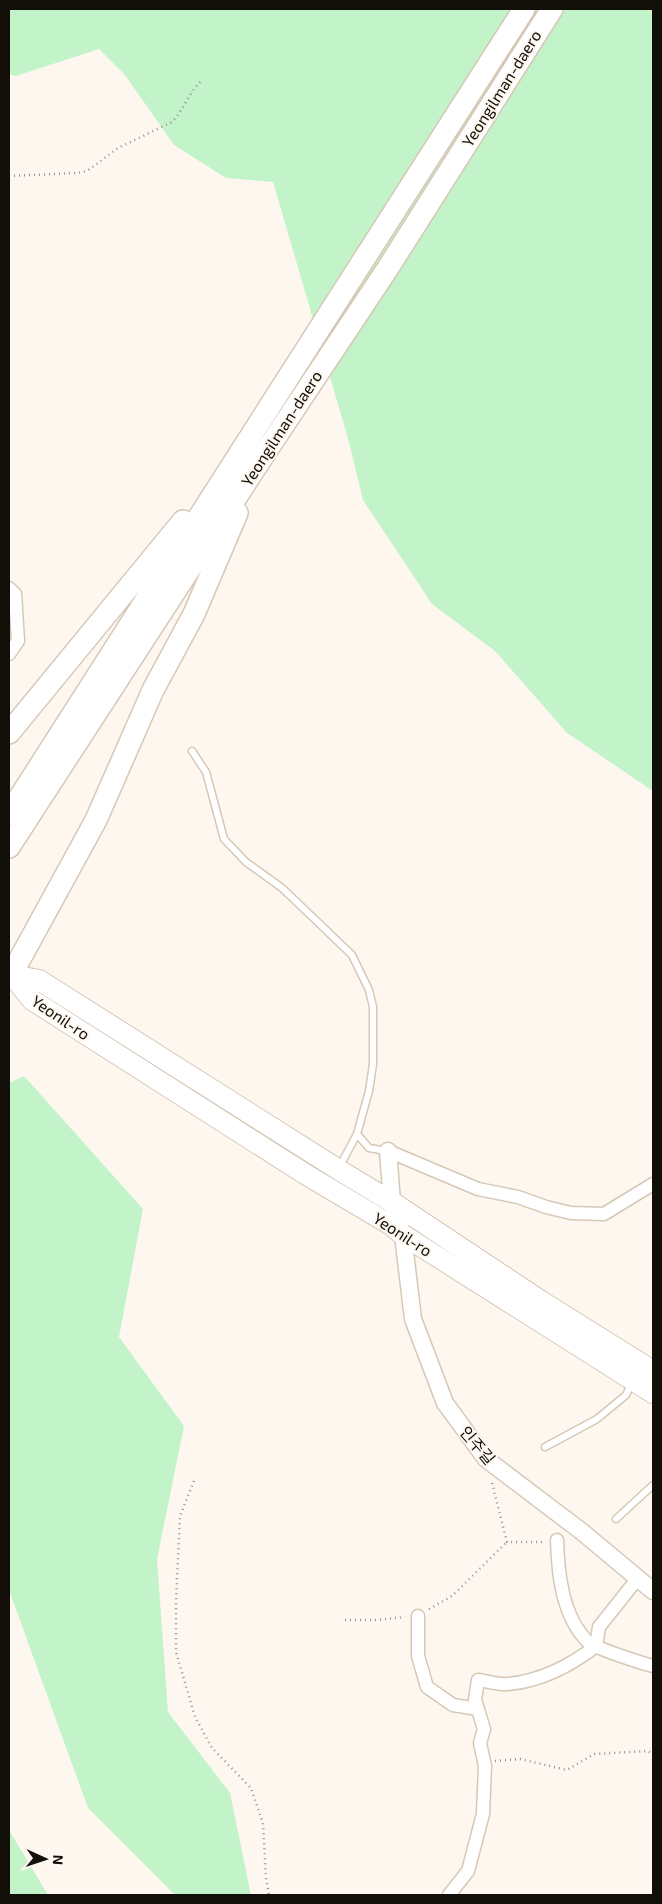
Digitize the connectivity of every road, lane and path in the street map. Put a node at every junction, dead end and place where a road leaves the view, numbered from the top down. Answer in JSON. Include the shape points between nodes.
{"nodes":[{"id":1,"x":524,"y":9,"type":"edge"},
{"id":2,"x":552,"y":9,"type":"edge"},
{"id":3,"x":202,"y":80,"type":"dead end"},
{"id":4,"x":9,"y":176,"type":"edge"},
{"id":5,"x":252,"y":453,"type":"junction"},
{"id":6,"x":9,"y":588,"type":"edge"},
{"id":7,"x":9,"y":654,"type":"edge"},
{"id":8,"x":9,"y":733,"type":"edge"},
{"id":9,"x":192,"y":751,"type":"dead end"},
{"id":10,"x":9,"y":814,"type":"edge"},
{"id":11,"x":9,"y":847,"type":"edge"},
{"id":12,"x":10,"y":976,"type":"edge"},
{"id":13,"x":357,"y":1134,"type":"junction"},
{"id":14,"x":388,"y":1151,"type":"junction"},
{"id":15,"x":338,"y":1170,"type":"junction"},
{"id":16,"x":653,"y":1184,"type":"edge"},
{"id":17,"x":392,"y":1202,"type":"junction"},
{"id":18,"x":403,"y":1235,"type":"junction"},
{"id":19,"x":653,"y":1372,"type":"edge"},
{"id":20,"x":633,"y":1380,"type":"junction"},
{"id":21,"x":653,"y":1393,"type":"edge"},
{"id":22,"x":546,"y":1447,"type":"dead end"},
{"id":23,"x":486,"y":1460,"type":"junction"},
{"id":24,"x":194,"y":1481,"type":"dead end"},
{"id":25,"x":653,"y":1485,"type":"edge"},
{"id":26,"x":616,"y":1519,"type":"dead end"},
{"id":27,"x":557,"y":1540,"type":"joint"},
{"id":28,"x":507,"y":1542,"type":"junction"},
{"id":29,"x":638,"y":1578,"type":"junction"},
{"id":30,"x":653,"y":1591,"type":"edge"},
{"id":31,"x":418,"y":1616,"type":"junction"},
{"id":32,"x":345,"y":1620,"type":"dead end"},
{"id":33,"x":596,"y":1646,"type":"junction"},
{"id":34,"x":653,"y":1666,"type":"edge"},
{"id":35,"x":478,"y":1709,"type":"junction"},
{"id":36,"x":653,"y":1755,"type":"edge"},
{"id":37,"x":484,"y":1762,"type":"junction"},
{"id":38,"x":268,"y":1895,"type":"edge"},
{"id":39,"x":449,"y":1895,"type":"edge"}],
"edges":[{"from":1,"to":5,"type":"highway","name":"Yeongilman-daero","via":[[365,254]]},
{"from":2,"to":5,"type":"highway","name":"Yeongilman-daero","via":[[388,268]]},
{"from":3,"to":4,"type":"path","via":[[193,88],[172,122],[118,148],[87,171]]},
{"from":5,"to":8,"type":"highway"},
{"from":5,"to":10,"type":"highway","name":"Yeongilman-daero"},
{"from":5,"to":11,"type":"highway","name":"Yeongilman-daero"},
{"from":5,"to":12,"type":"highway","via":[[194,614],[153,690],[96,820]]},
{"from":6,"to":7,"type":"street","via":[[15,594],[18,641]]},
{"from":9,"to":13,"type":"lane","via":[[206,772],[224,839],[246,862],[296,900],[352,955],[369,990],[373,1007],[373,1064]]},
{"from":12,"to":15,"type":"main road","name":"Yeonil-ro","via":[[39,980]]},
{"from":12,"to":18,"type":"main road","name":"Yeonil-ro","via":[[32,1000]]},
{"from":13,"to":14,"type":"lane","via":[[369,1148]]},
{"from":13,"to":15,"type":"lane"},
{"from":14,"to":16,"type":"street","via":[[478,1189],[571,1213],[604,1214]]},
{"from":14,"to":17,"type":"street","name":"인주길"},
{"from":15,"to":17,"type":"main road","name":"Yeonil-ro"},
{"from":17,"to":18,"type":"street","name":"인주길"},
{"from":17,"to":19,"type":"main road","name":"Yeonil-ro"},
{"from":18,"to":20,"type":"main road","name":"Yeonil-ro"},
{"from":18,"to":23,"type":"street","name":"인주길","via":[[413,1319],[445,1404]]},
{"from":20,"to":21,"type":"main road","name":"Yeonil-ro"},
{"from":20,"to":22,"type":"lane","via":[[626,1395],[597,1419]]},
{"from":23,"to":28,"type":"path"},
{"from":23,"to":29,"type":"street","name":"인주길","via":[[582,1531]]},
{"from":24,"to":38,"type":"path","via":[[180,1516],[176,1652],[195,1716],[212,1748],[251,1788],[263,1822]]},
{"from":25,"to":26,"type":"lane"},
{"from":27,"to":28,"type":"path"},
{"from":27,"to":33,"type":"street","via":[[558,1574],[572,1620],[589,1643]]},
{"from":28,"to":31,"type":"path","via":[[452,1596]]},
{"from":29,"to":30,"type":"street","name":"인주길"},
{"from":29,"to":33,"type":"street","via":[[599,1627]]},
{"from":31,"to":32,"type":"path"},
{"from":31,"to":35,"type":"street","via":[[418,1656],[427,1687],[453,1705]]},
{"from":33,"to":34,"type":"street"},
{"from":33,"to":35,"type":"street","via":[[578,1660],[544,1677],[507,1684],[478,1680],[475,1700]]},
{"from":35,"to":37,"type":"street","via":[[484,1730],[480,1743]]},
{"from":36,"to":37,"type":"path","via":[[648,1751],[594,1754],[567,1770],[520,1759]]},
{"from":37,"to":39,"type":"street","via":[[484,1814],[468,1871]]}]}
